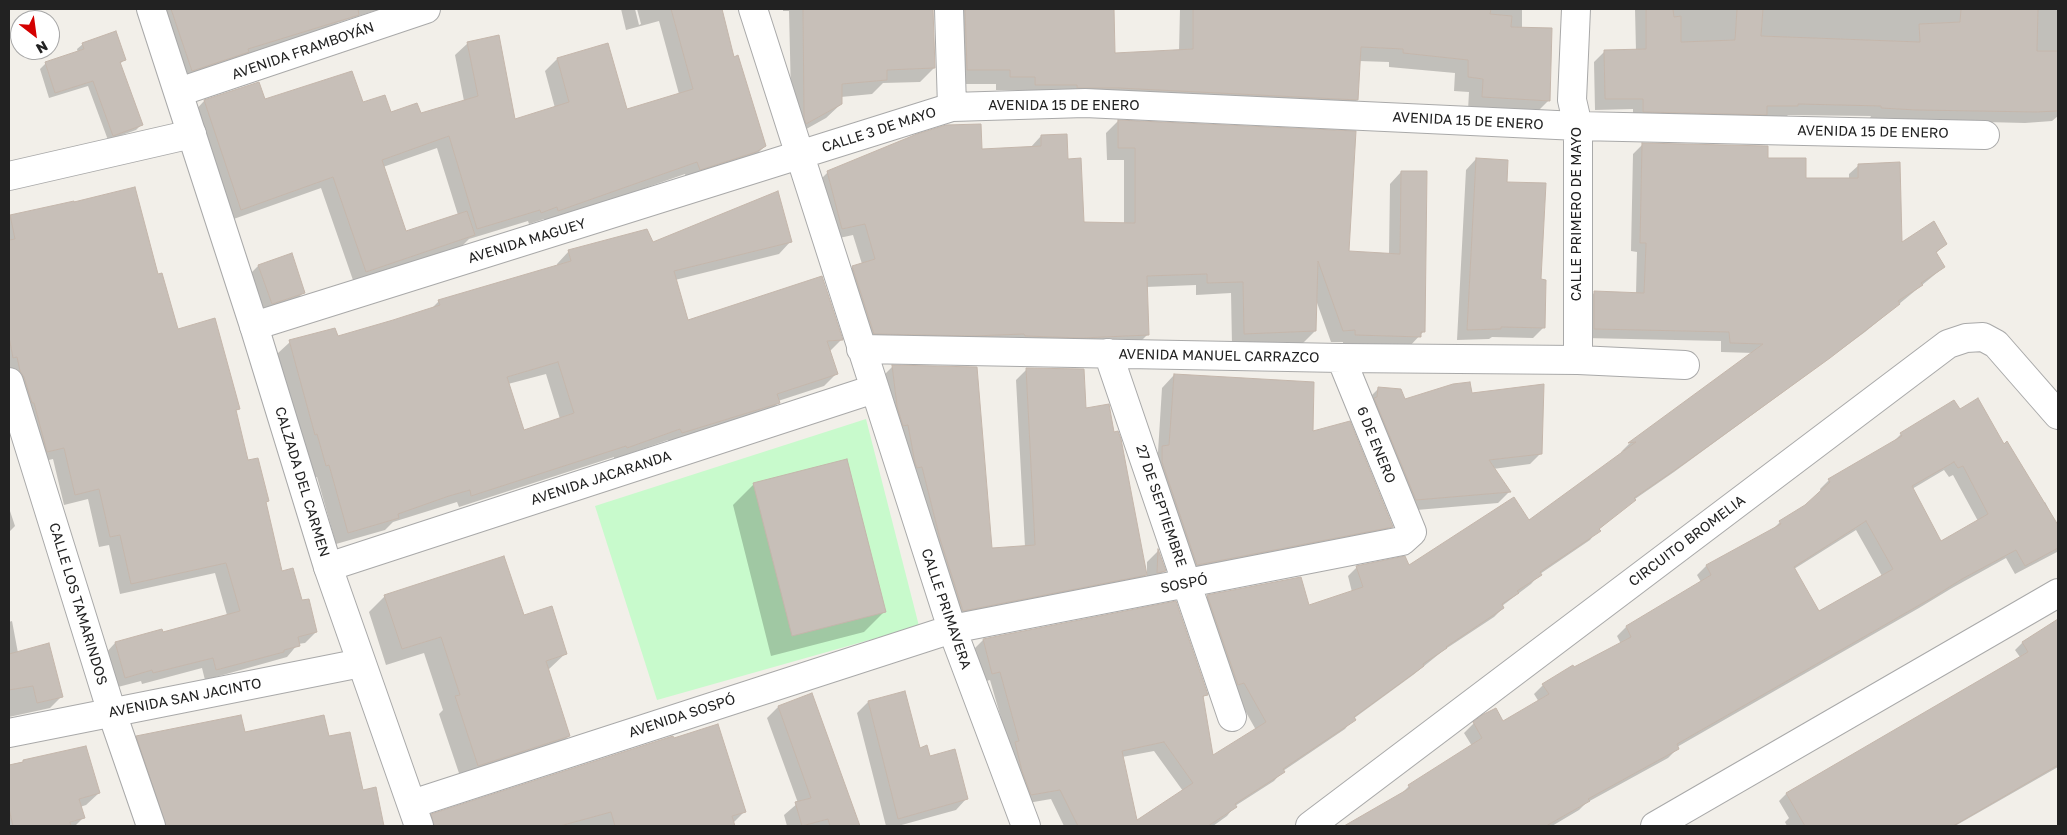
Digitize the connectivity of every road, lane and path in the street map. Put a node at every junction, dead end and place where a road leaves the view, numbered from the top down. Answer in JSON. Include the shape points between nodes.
{"nodes":[{"id":1,"x":151,"y":9,"type":"edge"},
{"id":2,"x":426,"y":9,"type":"edge"},
{"id":3,"x":753,"y":9,"type":"edge"},
{"id":4,"x":949,"y":9,"type":"edge"},
{"id":5,"x":1576,"y":9,"type":"edge"},
{"id":6,"x":180,"y":92,"type":"junction"},
{"id":7,"x":952,"y":107,"type":"junction"},
{"id":8,"x":1578,"y":126,"type":"junction"},
{"id":9,"x":192,"y":134,"type":"junction"},
{"id":10,"x":1985,"y":135,"type":"dead end"},
{"id":11,"x":799,"y":155,"type":"junction"},
{"id":12,"x":9,"y":176,"type":"edge"},
{"id":13,"x":254,"y":326,"type":"junction"},
{"id":14,"x":861,"y":349,"type":"junction"},
{"id":15,"x":1108,"y":353,"type":"junction"},
{"id":16,"x":1341,"y":358,"type":"junction"},
{"id":17,"x":1578,"y":360,"type":"junction"},
{"id":18,"x":1685,"y":366,"type":"dead end"},
{"id":19,"x":9,"y":382,"type":"edge"},
{"id":20,"x":874,"y":389,"type":"junction"},
{"id":21,"x":2058,"y":415,"type":"edge"},
{"id":22,"x":1412,"y":532,"type":"joint"},
{"id":23,"x":328,"y":567,"type":"junction"},
{"id":24,"x":1188,"y":584,"type":"junction"},
{"id":25,"x":2058,"y":593,"type":"edge"},
{"id":26,"x":952,"y":629,"type":"junction"},
{"id":27,"x":361,"y":663,"type":"junction"},
{"id":28,"x":112,"y":713,"type":"junction"},
{"id":29,"x":1232,"y":717,"type":"dead end"},
{"id":30,"x":9,"y":733,"type":"edge"},
{"id":31,"x":415,"y":815,"type":"edge"},
{"id":32,"x":151,"y":826,"type":"edge"},
{"id":33,"x":1026,"y":826,"type":"edge"},
{"id":34,"x":1310,"y":826,"type":"edge"},
{"id":35,"x":1655,"y":826,"type":"edge"}],
"edges":[{"from":1,"to":6,"type":"street","name":"CALZADA DEL CARMEN"},
{"from":2,"to":6,"type":"street","name":"AVENIDA FRAMBOYÁN"},
{"from":3,"to":11,"type":"street","name":"CALLE PRIMAVERA"},
{"from":4,"to":7,"type":"street","name":"CALLE 3 DE MAYO"},
{"from":5,"to":8,"type":"street","name":"CALLE PRIMERO DE MAYO","via":[[1572,100]]},
{"from":6,"to":9,"type":"street","name":"CALZADA DEL CARMEN"},
{"from":7,"to":8,"type":"street","name":"AVENIDA 15 DE ENERO","via":[[1085,103]]},
{"from":7,"to":11,"type":"street","name":"CALLE 3 DE MAYO"},
{"from":8,"to":10,"type":"street","name":"AVENIDA 15 DE ENERO"},
{"from":8,"to":17,"type":"street","name":"CALLE PRIMERO DE MAYO"},
{"from":9,"to":12,"type":"street"},
{"from":9,"to":13,"type":"street","name":"CALZADA DEL CARMEN"},
{"from":11,"to":13,"type":"street","name":"AVENIDA MAGUEY"},
{"from":11,"to":14,"type":"street","name":"CALLE PRIMAVERA"},
{"from":13,"to":23,"type":"street","name":"CALZADA DEL CARMEN"},
{"from":14,"to":15,"type":"street","name":"AVENIDA MANUEL CARRAZCO"},
{"from":14,"to":20,"type":"street","name":"CALLE PRIMAVERA"},
{"from":15,"to":16,"type":"street","name":"AVENIDA MANUEL CARRAZCO"},
{"from":15,"to":24,"type":"street","name":"27 DE SEPTIEMBRE"},
{"from":16,"to":17,"type":"street","name":"AVENIDA MANUEL CARRAZCO"},
{"from":16,"to":22,"type":"street","name":"6 DE ENERO"},
{"from":17,"to":18,"type":"street","name":"AVENIDA MANUEL CARRAZCO"},
{"from":19,"to":28,"type":"street","name":"CALLE LOS TAMARINDOS"},
{"from":20,"to":23,"type":"street","name":"AVENIDA JACARANDA"},
{"from":20,"to":26,"type":"street","name":"CALLE PRIMAVERA"},
{"from":21,"to":34,"type":"street","name":"CIRCUITO BROMELIA","via":[[1996,344],[1983,337],[1948,344]]},
{"from":22,"to":24,"type":"street","name":"SOSPÓ","via":[[1402,541]]},
{"from":23,"to":27,"type":"street","name":"CALZADA DEL CARMEN"},
{"from":24,"to":26,"type":"street","name":"SOSPÓ"},
{"from":24,"to":29,"type":"street","name":"27 DE SEPTIEMBRE"},
{"from":25,"to":35,"type":"street"},
{"from":26,"to":31,"type":"street","name":"AVENIDA SOSPÓ"},
{"from":26,"to":33,"type":"street","name":"CALLE PRIMAVERA"},
{"from":27,"to":28,"type":"street","name":"AVENIDA SAN JACINTO"},
{"from":27,"to":31,"type":"street","name":"CALZADA DEL CARMEN"},
{"from":28,"to":30,"type":"street","name":"AVENIDA SAN JACINTO"},
{"from":28,"to":32,"type":"street","name":"CALLE LOS TAMARINDOS"}]}
